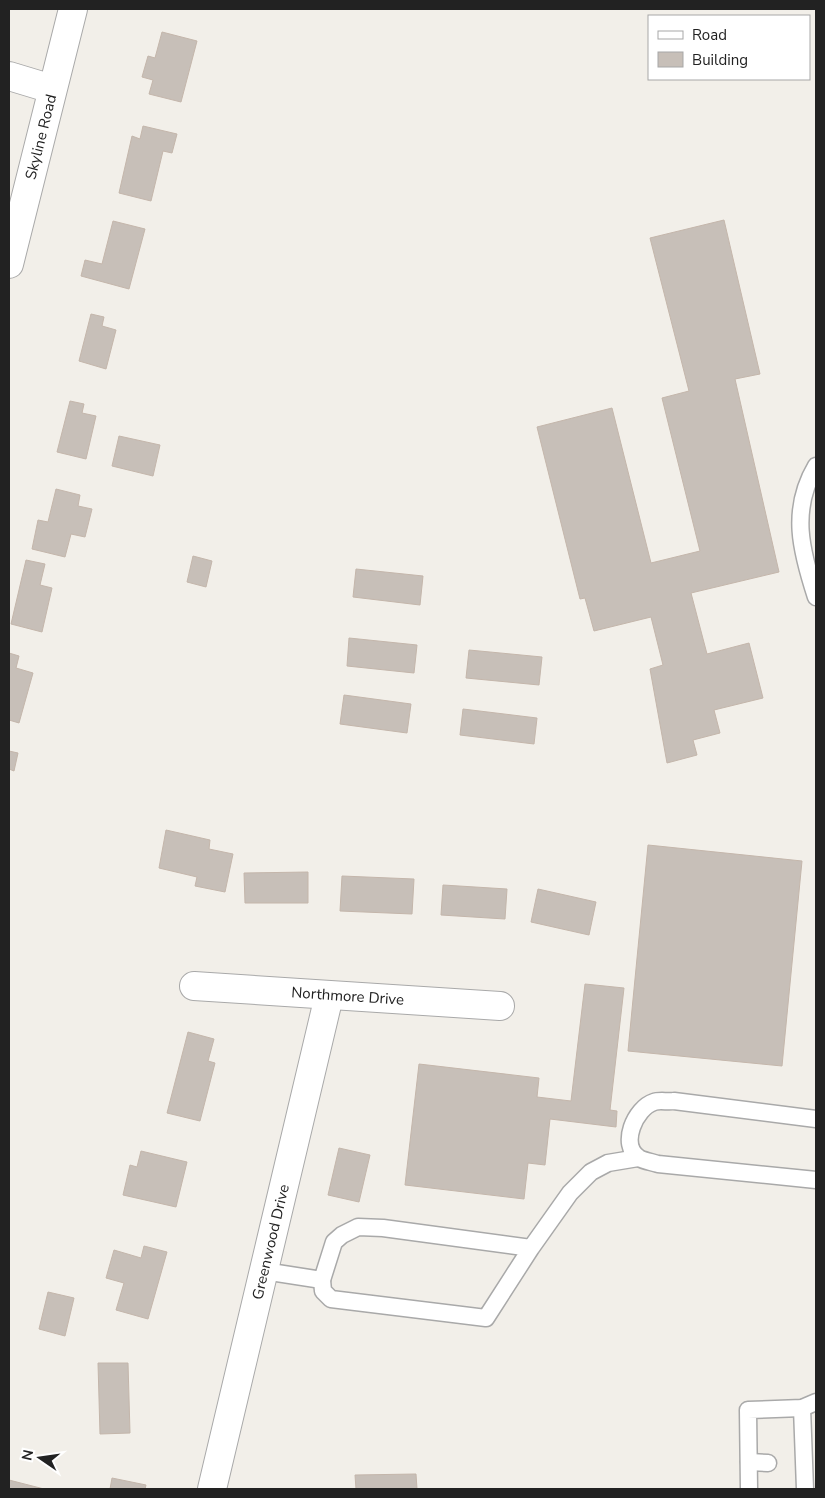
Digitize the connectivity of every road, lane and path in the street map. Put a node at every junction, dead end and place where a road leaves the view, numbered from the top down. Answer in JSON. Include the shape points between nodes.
{"nodes":[{"id":1,"x":73,"y":9,"type":"edge"},
{"id":2,"x":9,"y":76,"type":"edge"},
{"id":3,"x":52,"y":89,"type":"junction"},
{"id":4,"x":9,"y":264,"type":"edge"},
{"id":5,"x":816,"y":466,"type":"edge"},
{"id":6,"x":816,"y":597,"type":"edge"},
{"id":7,"x":194,"y":986,"type":"dead end"},
{"id":8,"x":329,"y":996,"type":"junction"},
{"id":9,"x":500,"y":1006,"type":"dead end"},
{"id":10,"x":816,"y":1119,"type":"edge"},
{"id":11,"x":638,"y":1158,"type":"junction"},
{"id":12,"x":816,"y":1180,"type":"edge"},
{"id":13,"x":531,"y":1248,"type":"junction"},
{"id":14,"x":264,"y":1271,"type":"junction"},
{"id":15,"x":322,"y":1280,"type":"junction"},
{"id":16,"x":809,"y":1405,"type":"edge"},
{"id":17,"x":748,"y":1462,"type":"junction"},
{"id":18,"x":768,"y":1462,"type":"dead end"},
{"id":19,"x":212,"y":1489,"type":"edge"},
{"id":20,"x":749,"y":1489,"type":"edge"},
{"id":21,"x":805,"y":1489,"type":"edge"}],
"edges":[{"from":1,"to":3,"type":"street","name":"Skyline Road"},
{"from":2,"to":3,"type":"street"},
{"from":3,"to":4,"type":"street","name":"Skyline Road"},
{"from":5,"to":6,"type":"lane","via":[[807,481],[799,511],[803,558]]},
{"from":7,"to":8,"type":"street","name":"Northmore Drive"},
{"from":8,"to":9,"type":"street","name":"Northmore Drive"},
{"from":8,"to":14,"type":"street","name":"Greenwood Drive"},
{"from":10,"to":11,"type":"lane","via":[[674,1101],[654,1102],[642,1109],[634,1121],[630,1139]]},
{"from":11,"to":12,"type":"lane","via":[[658,1164]]},
{"from":11,"to":13,"type":"lane","via":[[608,1163],[591,1172],[570,1193]]},
{"from":13,"to":15,"type":"lane","via":[[358,1227],[334,1242]]},
{"from":13,"to":15,"type":"lane","via":[[486,1318],[331,1299],[323,1291]]},
{"from":14,"to":15,"type":"lane"},
{"from":14,"to":19,"type":"street","name":"Greenwood Drive"},
{"from":16,"to":17,"type":"lane","via":[[748,1410]]},
{"from":16,"to":21,"type":"lane","via":[[799,1463]]},
{"from":17,"to":18,"type":"lane"},
{"from":17,"to":20,"type":"lane"}]}
